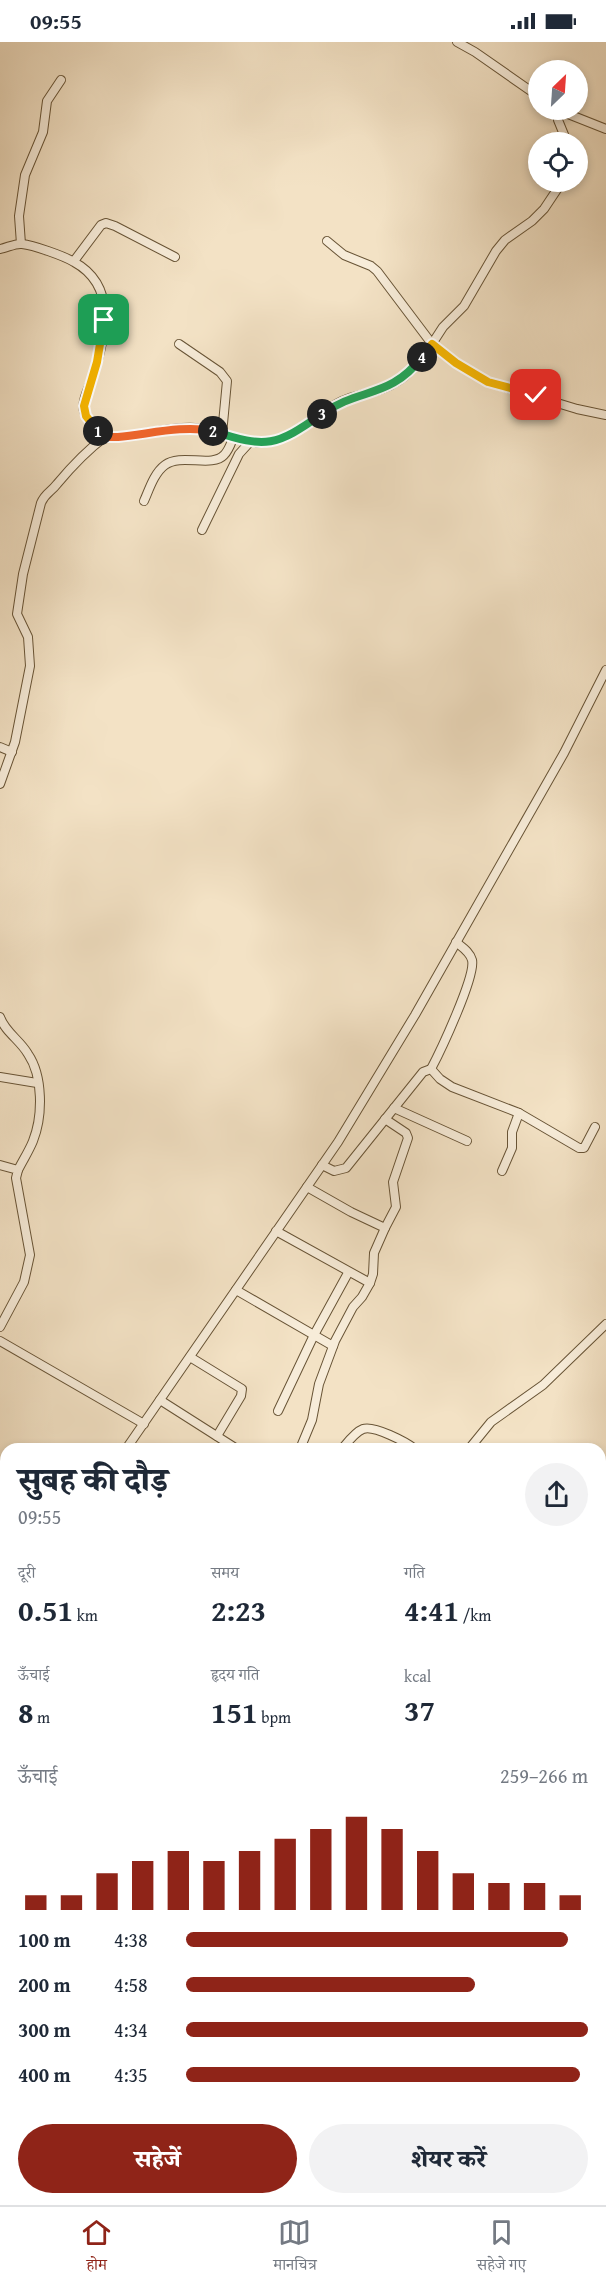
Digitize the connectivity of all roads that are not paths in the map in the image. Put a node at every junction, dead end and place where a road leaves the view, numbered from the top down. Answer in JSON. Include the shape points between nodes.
{"nodes":[{"id":1,"x":457,"y":42,"type":"edge"},
{"id":2,"x":61,"y":80,"type":"dead end"},
{"id":3,"x":528,"y":89,"type":"edge"},
{"id":4,"x":583,"y":120,"type":"edge"},
{"id":5,"x":606,"y":129,"type":"edge"},
{"id":6,"x":555,"y":192,"type":"edge"},
{"id":7,"x":327,"y":241,"type":"dead end"},
{"id":8,"x":21,"y":244,"type":"junction"},
{"id":9,"x":0,"y":249,"type":"edge"},
{"id":10,"x":175,"y":257,"type":"dead end"},
{"id":11,"x":74,"y":261,"type":"junction"},
{"id":12,"x":179,"y":344,"type":"dead end"},
{"id":13,"x":432,"y":344,"type":"junction"},
{"id":14,"x":606,"y":415,"type":"edge"},
{"id":15,"x":99,"y":430,"type":"junction"},
{"id":16,"x":222,"y":434,"type":"junction"},
{"id":17,"x":233,"y":438,"type":"junction"},
{"id":18,"x":249,"y":442,"type":"junction"},
{"id":19,"x":144,"y":501,"type":"dead end"},
{"id":20,"x":202,"y":530,"type":"dead end"},
{"id":21,"x":606,"y":670,"type":"edge"},
{"id":22,"x":0,"y":747,"type":"edge"},
{"id":23,"x":12,"y":753,"type":"junction"},
{"id":24,"x":0,"y":784,"type":"edge"},
{"id":25,"x":456,"y":942,"type":"junction"},
{"id":26,"x":0,"y":1017,"type":"edge"},
{"id":27,"x":3,"y":1028,"type":"edge"},
{"id":28,"x":431,"y":1069,"type":"junction"},
{"id":29,"x":0,"y":1077,"type":"edge"},
{"id":30,"x":38,"y":1083,"type":"junction"},
{"id":31,"x":394,"y":1108,"type":"junction"},
{"id":32,"x":519,"y":1113,"type":"junction"},
{"id":33,"x":385,"y":1119,"type":"junction"},
{"id":34,"x":595,"y":1127,"type":"dead end"},
{"id":35,"x":467,"y":1141,"type":"dead end"},
{"id":36,"x":0,"y":1165,"type":"edge"},
{"id":37,"x":322,"y":1165,"type":"junction"},
{"id":38,"x":18,"y":1170,"type":"junction"},
{"id":39,"x":502,"y":1171,"type":"dead end"},
{"id":40,"x":307,"y":1187,"type":"junction"},
{"id":41,"x":385,"y":1228,"type":"junction"},
{"id":42,"x":276,"y":1232,"type":"junction"},
{"id":43,"x":348,"y":1273,"type":"junction"},
{"id":44,"x":370,"y":1283,"type":"junction"},
{"id":45,"x":236,"y":1290,"type":"junction"},
{"id":46,"x":606,"y":1324,"type":"edge"},
{"id":47,"x":0,"y":1327,"type":"edge"},
{"id":48,"x":314,"y":1335,"type":"junction"},
{"id":49,"x":0,"y":1341,"type":"edge"},
{"id":50,"x":333,"y":1346,"type":"junction"},
{"id":51,"x":190,"y":1357,"type":"junction"},
{"id":52,"x":160,"y":1400,"type":"junction"},
{"id":53,"x":278,"y":1411,"type":"dead end"},
{"id":54,"x":144,"y":1424,"type":"junction"},
{"id":55,"x":217,"y":1436,"type":"junction"},
{"id":56,"x":130,"y":1443,"type":"edge"},
{"id":57,"x":228,"y":1443,"type":"edge"},
{"id":58,"x":302,"y":1443,"type":"edge"},
{"id":59,"x":348,"y":1443,"type":"edge"},
{"id":60,"x":406,"y":1443,"type":"edge"},
{"id":61,"x":473,"y":1443,"type":"edge"}],
"edges":[{"from":1,"to":3,"type":"street"},
{"from":2,"to":8,"type":"street","via":[[47,101],[43,132],[25,175],[19,216]]},
{"from":4,"to":5,"type":"street"},
{"from":6,"to":13,"type":"street","via":[[532,221],[496,251],[464,306]]},
{"from":7,"to":13,"type":"street","via":[[344,255],[377,271]]},
{"from":8,"to":9,"type":"street"},
{"from":8,"to":11,"type":"street"},
{"from":10,"to":11,"type":"street","via":[[106,223]]},
{"from":11,"to":15,"type":"street","via":[[95,279],[103,297],[104,320],[84,406],[84,413]]},
{"from":12,"to":16,"type":"street","via":[[227,381]]},
{"from":13,"to":14,"type":"street","via":[[488,382]]},
{"from":13,"to":18,"type":"street","via":[[398,381],[342,401],[281,439]]},
{"from":15,"to":16,"type":"street","via":[[118,437],[194,428]]},
{"from":15,"to":23,"type":"street","via":[[41,503],[17,614],[28,637],[30,666]]},
{"from":16,"to":17,"type":"street"},
{"from":17,"to":18,"type":"street"},
{"from":17,"to":19,"type":"street","via":[[222,457],[178,460],[165,465]]},
{"from":18,"to":20,"type":"street","via":[[239,454]]},
{"from":21,"to":25,"type":"street","via":[[564,753]]},
{"from":22,"to":23,"type":"street"},
{"from":23,"to":24,"type":"street"},
{"from":25,"to":28,"type":"street","via":[[470,954],[472,966],[451,1029]]},
{"from":25,"to":37,"type":"street"},
{"from":26,"to":27,"type":"street"},
{"from":27,"to":30,"type":"street","via":[[27,1052]]},
{"from":28,"to":31,"type":"street","via":[[423,1072]]},
{"from":28,"to":32,"type":"street","via":[[452,1087]]},
{"from":29,"to":30,"type":"street"},
{"from":30,"to":38,"type":"street","via":[[35,1132]]},
{"from":31,"to":33,"type":"street"},
{"from":31,"to":35,"type":"street"},
{"from":32,"to":34,"type":"street","via":[[582,1149]]},
{"from":32,"to":39,"type":"street","via":[[512,1132],[512,1148]]},
{"from":33,"to":37,"type":"street","via":[[346,1168],[334,1170]]},
{"from":33,"to":41,"type":"street","via":[[408,1138],[393,1182],[396,1208]]},
{"from":36,"to":38,"type":"street"},
{"from":37,"to":40,"type":"street"},
{"from":38,"to":47,"type":"street","via":[[16,1178],[30,1255],[24,1282]]},
{"from":40,"to":41,"type":"street"},
{"from":40,"to":42,"type":"street"},
{"from":41,"to":44,"type":"street","via":[[374,1253]]},
{"from":42,"to":43,"type":"street"},
{"from":42,"to":45,"type":"street"},
{"from":43,"to":44,"type":"street"},
{"from":43,"to":48,"type":"street"},
{"from":44,"to":50,"type":"street"},
{"from":45,"to":48,"type":"street"},
{"from":45,"to":51,"type":"street"},
{"from":46,"to":61,"type":"street","via":[[543,1385],[483,1429]]},
{"from":48,"to":50,"type":"street"},
{"from":48,"to":53,"type":"street"},
{"from":49,"to":54,"type":"street"},
{"from":50,"to":58,"type":"street"},
{"from":51,"to":52,"type":"street"},
{"from":51,"to":55,"type":"street","via":[[242,1389]]},
{"from":52,"to":54,"type":"street"},
{"from":52,"to":55,"type":"street"},
{"from":54,"to":56,"type":"street"},
{"from":55,"to":57,"type":"street"},
{"from":59,"to":60,"type":"street","via":[[358,1432],[369,1429]]}]}
